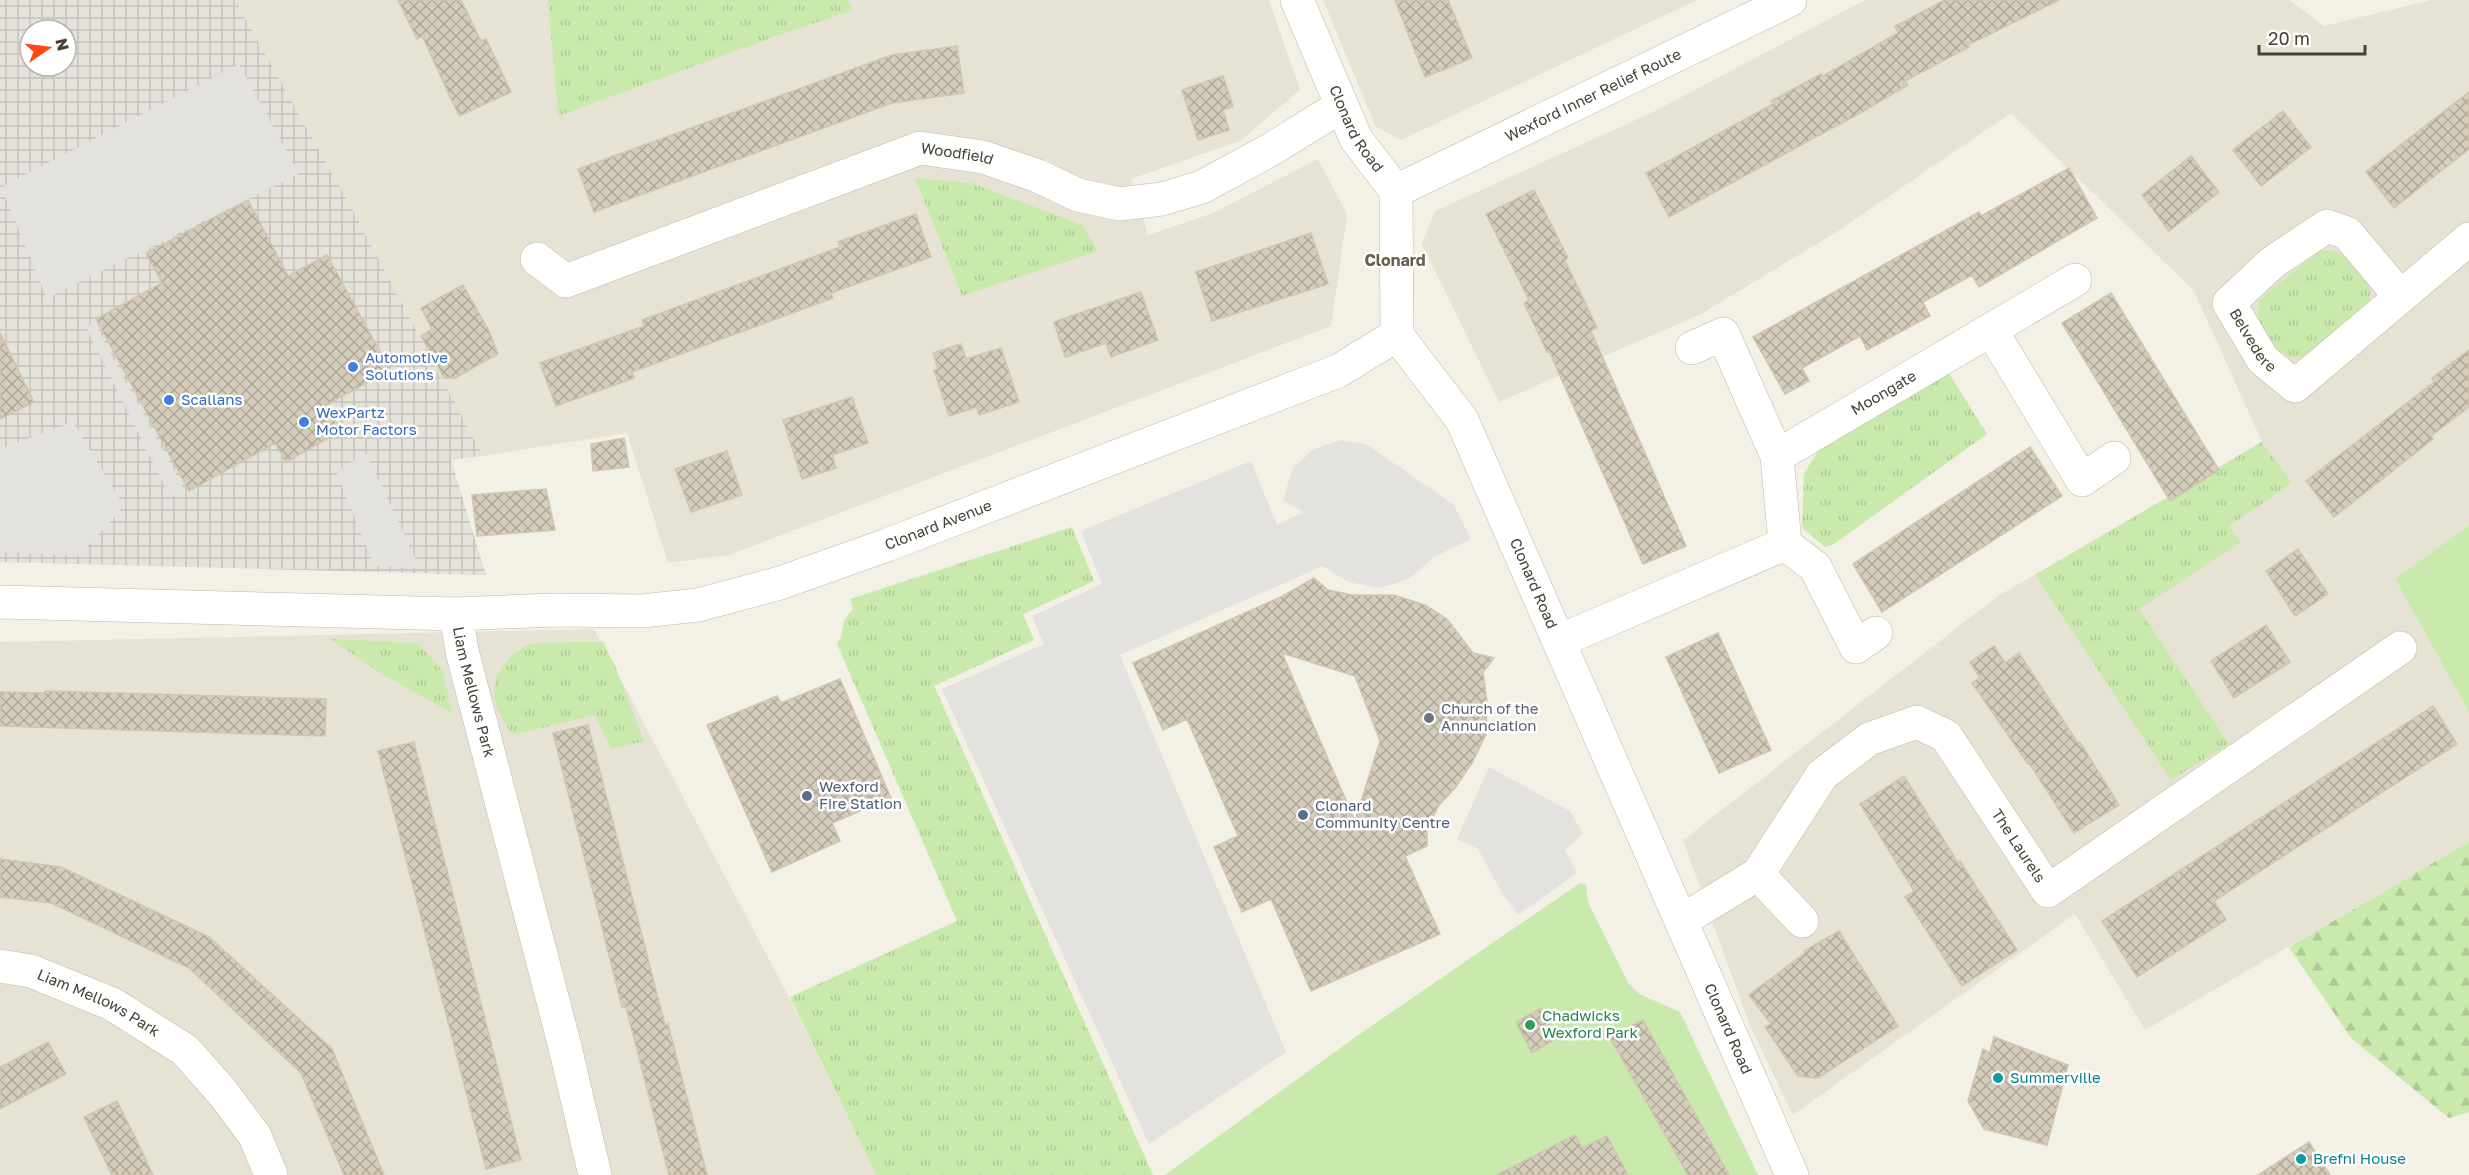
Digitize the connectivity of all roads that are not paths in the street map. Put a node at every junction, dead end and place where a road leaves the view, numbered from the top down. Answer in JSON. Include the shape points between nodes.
{"nodes":[{"id":1,"x":1298,"y":0,"type":"edge"},
{"id":2,"x":1790,"y":0,"type":"edge"},
{"id":3,"x":1729,"y":13,"type":"edge"},
{"id":4,"x":1341,"y":106,"type":"junction"},
{"id":5,"x":1396,"y":191,"type":"junction"},
{"id":6,"x":2469,"y":239,"type":"edge"},
{"id":7,"x":537,"y":259,"type":"dead end"},
{"id":8,"x":2075,"y":280,"type":"dead end"},
{"id":9,"x":2400,"y":296,"type":"junction"},
{"id":10,"x":1991,"y":330,"type":"junction"},
{"id":11,"x":1397,"y":335,"type":"junction"},
{"id":12,"x":1692,"y":348,"type":"dead end"},
{"id":13,"x":1777,"y":456,"type":"junction"},
{"id":14,"x":2114,"y":458,"type":"dead end"},
{"id":15,"x":1785,"y":544,"type":"junction"},
{"id":16,"x":0,"y":602,"type":"edge"},
{"id":17,"x":456,"y":614,"type":"junction"},
{"id":18,"x":1876,"y":633,"type":"dead end"},
{"id":19,"x":1559,"y":641,"type":"junction"},
{"id":20,"x":2400,"y":648,"type":"dead end"},
{"id":21,"x":1758,"y":874,"type":"junction"},
{"id":22,"x":1682,"y":921,"type":"junction"},
{"id":23,"x":1802,"y":921,"type":"dead end"},
{"id":24,"x":0,"y":966,"type":"edge"},
{"id":25,"x":271,"y":1175,"type":"edge"},
{"id":26,"x":595,"y":1175,"type":"edge"},
{"id":27,"x":1792,"y":1175,"type":"edge"}],
"edges":[{"from":1,"to":4,"type":"street","name":"Clonard Road"},
{"from":2,"to":3,"type":"street","name":"Wexford Inner Relief Route"},
{"from":3,"to":5,"type":"street","name":"Wexford Inner Relief Route"},
{"from":4,"to":5,"type":"street","name":"Clonard Road","via":[[1356,139]]},
{"from":4,"to":7,"type":"street","name":"Woodfield","via":[[1202,187],[1162,199],[1120,204],[1078,195],[983,157],[920,148],[566,281]]},
{"from":5,"to":11,"type":"street"},
{"from":6,"to":9,"type":"street","name":"Belvedere"},
{"from":8,"to":10,"type":"street","name":"Moongate"},
{"from":9,"to":9,"type":"street","name":"Belvedere","via":[[2347,233],[2326,226],[2273,261],[2229,303],[2263,360],[2295,386]]},
{"from":10,"to":13,"type":"street","name":"Moongate"},
{"from":10,"to":14,"type":"street","via":[[2082,480]]},
{"from":11,"to":17,"type":"street","name":"Clonard Avenue","via":[[1338,371],[780,583],[698,605],[654,610]]},
{"from":11,"to":19,"type":"street","name":"Clonard Road","via":[[1462,420]]},
{"from":12,"to":13,"type":"street","via":[[1723,334]]},
{"from":13,"to":15,"type":"street"},
{"from":15,"to":18,"type":"street","via":[[1815,567],[1856,647]]},
{"from":15,"to":19,"type":"street"},
{"from":16,"to":17,"type":"street","name":"Liam Mellows Park"},
{"from":17,"to":26,"type":"street","name":"Liam Mellows Park","via":[[462,651]]},
{"from":19,"to":22,"type":"street","name":"Clonard Road"},
{"from":20,"to":21,"type":"street","name":"The Laurels","via":[[2048,891],[1946,736],[1917,722],[1869,739],[1822,775]]},
{"from":21,"to":22,"type":"street","name":"The Laurels"},
{"from":21,"to":23,"type":"street"},
{"from":22,"to":27,"type":"street","name":"Clonard Road"},
{"from":24,"to":25,"type":"street","name":"Liam Mellows Park","via":[[31,971],[112,1004],[185,1050],[255,1136]]}]}
